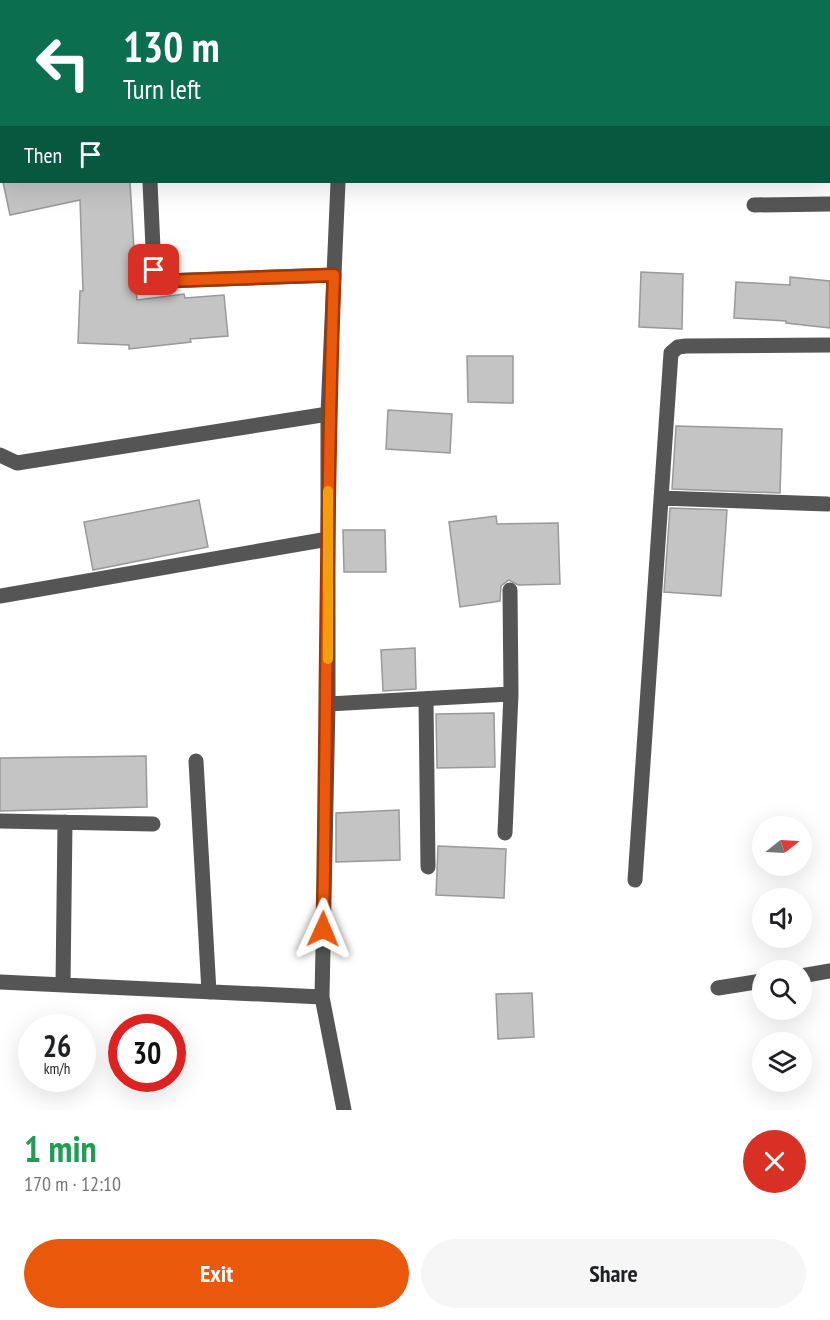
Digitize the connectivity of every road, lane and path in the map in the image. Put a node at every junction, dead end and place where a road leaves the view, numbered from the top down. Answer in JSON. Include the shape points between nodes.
{"nodes":[{"id":1,"x":150,"y":183,"type":"edge"},
{"id":2,"x":338,"y":183,"type":"edge"},
{"id":3,"x":830,"y":204,"type":"edge"},
{"id":4,"x":754,"y":205,"type":"dead end"},
{"id":5,"x":334,"y":275,"type":"junction"},
{"id":6,"x":830,"y":345,"type":"edge"},
{"id":7,"x":328,"y":414,"type":"junction"},
{"id":8,"x":0,"y":455,"type":"edge"},
{"id":9,"x":661,"y":498,"type":"junction"},
{"id":10,"x":827,"y":504,"type":"dead end"},
{"id":11,"x":328,"y":539,"type":"junction"},
{"id":12,"x":510,"y":590,"type":"dead end"},
{"id":13,"x":0,"y":596,"type":"edge"},
{"id":14,"x":511,"y":694,"type":"junction"},
{"id":15,"x":426,"y":699,"type":"junction"},
{"id":16,"x":327,"y":704,"type":"junction"},
{"id":17,"x":196,"y":761,"type":"dead end"},
{"id":18,"x":0,"y":821,"type":"edge"},
{"id":19,"x":65,"y":822,"type":"junction"},
{"id":20,"x":153,"y":825,"type":"dead end"},
{"id":21,"x":505,"y":832,"type":"dead end"},
{"id":22,"x":428,"y":867,"type":"dead end"},
{"id":23,"x":635,"y":880,"type":"dead end"},
{"id":24,"x":830,"y":971,"type":"edge"},
{"id":25,"x":812,"y":974,"type":"edge"},
{"id":26,"x":0,"y":981,"type":"edge"},
{"id":27,"x":752,"y":983,"type":"edge"},
{"id":28,"x":63,"y":985,"type":"junction"},
{"id":29,"x":718,"y":988,"type":"dead end"},
{"id":30,"x":209,"y":992,"type":"junction"},
{"id":31,"x":322,"y":997,"type":"junction"},
{"id":32,"x":344,"y":1110,"type":"edge"}],
"edges":[{"from":1,"to":5,"type":"street","via":[[154,270],[164,281]]},
{"from":2,"to":5,"type":"street"},
{"from":3,"to":4,"type":"street"},
{"from":5,"to":7,"type":"street"},
{"from":6,"to":9,"type":"street","via":[[686,346],[671,353]]},
{"from":7,"to":8,"type":"street","via":[[17,463]]},
{"from":7,"to":11,"type":"street"},
{"from":9,"to":10,"type":"street"},
{"from":9,"to":23,"type":"street"},
{"from":11,"to":13,"type":"street"},
{"from":11,"to":16,"type":"street"},
{"from":12,"to":14,"type":"street"},
{"from":14,"to":15,"type":"street"},
{"from":14,"to":21,"type":"street"},
{"from":15,"to":16,"type":"street"},
{"from":15,"to":22,"type":"street"},
{"from":16,"to":31,"type":"street"},
{"from":17,"to":30,"type":"street"},
{"from":18,"to":19,"type":"street"},
{"from":19,"to":20,"type":"street"},
{"from":19,"to":28,"type":"street"},
{"from":24,"to":25,"type":"street"},
{"from":26,"to":28,"type":"street"},
{"from":27,"to":29,"type":"street"},
{"from":28,"to":30,"type":"street"},
{"from":30,"to":31,"type":"street"},
{"from":31,"to":32,"type":"street"}]}
